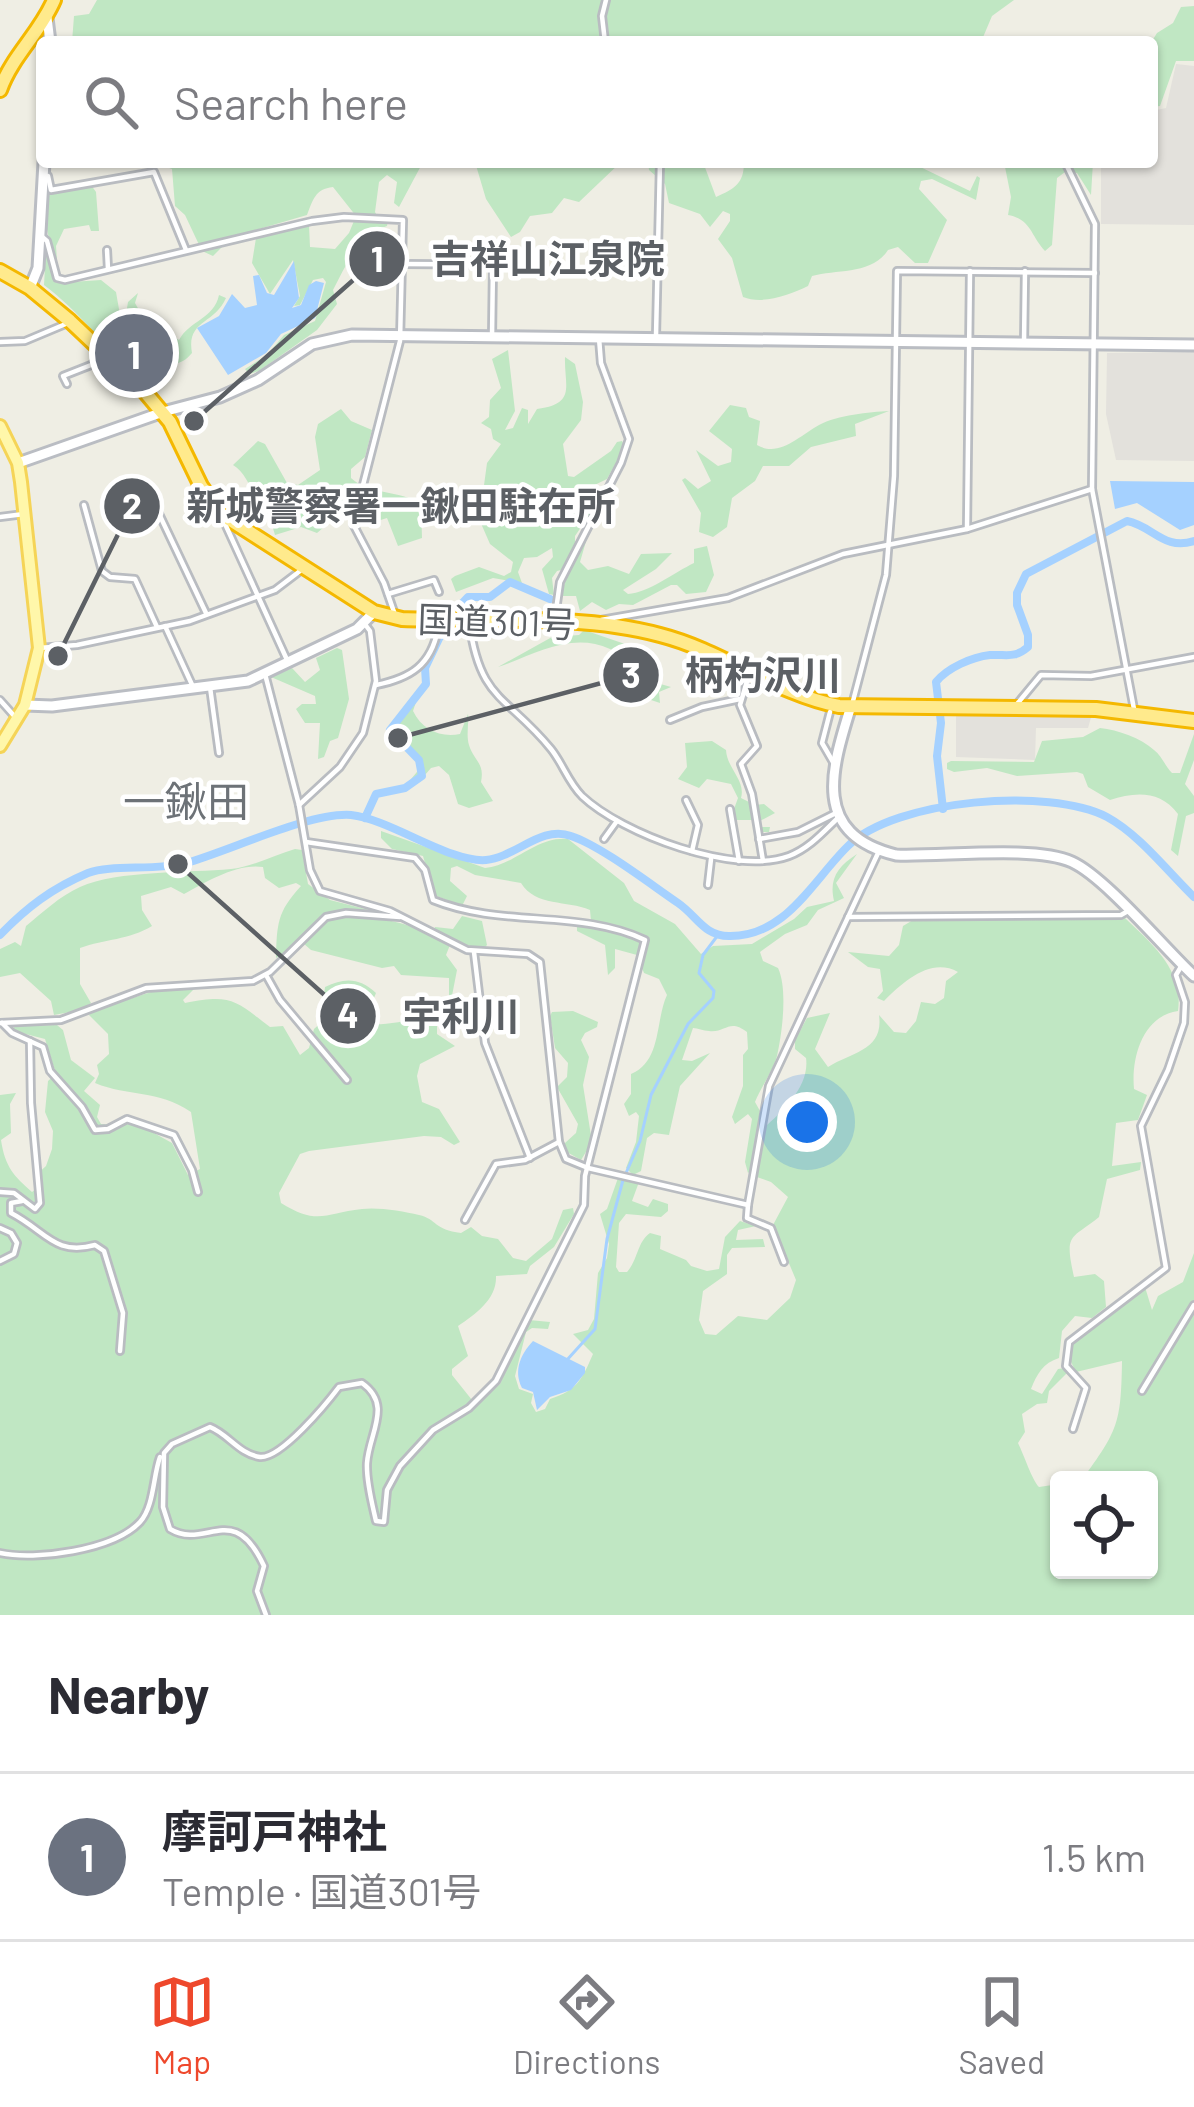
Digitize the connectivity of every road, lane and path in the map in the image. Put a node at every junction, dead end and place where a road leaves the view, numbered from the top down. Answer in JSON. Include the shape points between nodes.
{"nodes":[{"id":1,"x":54,"y":0,"type":"edge"},
{"id":2,"x":606,"y":0,"type":"edge"},
{"id":3,"x":46,"y":30,"type":"edge"},
{"id":4,"x":604,"y":36,"type":"edge"},
{"id":5,"x":36,"y":40,"type":"edge"},
{"id":6,"x":0,"y":90,"type":"edge"},
{"id":7,"x":44,"y":168,"type":"edge"},
{"id":8,"x":660,"y":168,"type":"edge"},
{"id":9,"x":1068,"y":168,"type":"edge"},
{"id":10,"x":43,"y":175,"type":"junction"},
{"id":11,"x":40,"y":235,"type":"junction"},
{"id":12,"x":107,"y":250,"type":"dead end"},
{"id":13,"x":187,"y":252,"type":"junction"},
{"id":14,"x":403,"y":263,"type":"junction"},
{"id":15,"x":493,"y":265,"type":"junction"},
{"id":16,"x":542,"y":266,"type":"dead end"},
{"id":17,"x":970,"y":270,"type":"junction"},
{"id":18,"x":0,"y":271,"type":"edge"},
{"id":19,"x":1025,"y":271,"type":"junction"},
{"id":20,"x":108,"y":272,"type":"junction"},
{"id":21,"x":1095,"y":272,"type":"junction"},
{"id":22,"x":30,"y":288,"type":"junction"},
{"id":23,"x":70,"y":321,"type":"junction"},
{"id":24,"x":400,"y":336,"type":"junction"},
{"id":25,"x":492,"y":337,"type":"junction"},
{"id":26,"x":599,"y":338,"type":"junction"},
{"id":27,"x":656,"y":338,"type":"junction"},
{"id":28,"x":896,"y":341,"type":"junction"},
{"id":29,"x":0,"y":342,"type":"edge"},
{"id":30,"x":968,"y":343,"type":"junction"},
{"id":31,"x":1024,"y":343,"type":"junction"},
{"id":32,"x":1094,"y":344,"type":"junction"},
{"id":33,"x":1194,"y":345,"type":"edge"},
{"id":34,"x":105,"y":353,"type":"junction"},
{"id":35,"x":67,"y":384,"type":"dead end"},
{"id":36,"x":163,"y":412,"type":"junction"},
{"id":37,"x":0,"y":426,"type":"edge"},
{"id":38,"x":18,"y":463,"type":"junction"},
{"id":39,"x":1092,"y":489,"type":"junction"},
{"id":40,"x":152,"y":499,"type":"dead end"},
{"id":41,"x":84,"y":505,"type":"dead end"},
{"id":42,"x":890,"y":510,"type":"junction"},
{"id":43,"x":25,"y":514,"type":"junction"},
{"id":44,"x":221,"y":514,"type":"junction"},
{"id":45,"x":0,"y":517,"type":"edge"},
{"id":46,"x":880,"y":517,"type":"dead end"},
{"id":47,"x":967,"y":529,"type":"junction"},
{"id":48,"x":888,"y":543,"type":"junction"},
{"id":49,"x":303,"y":567,"type":"junction"},
{"id":50,"x":439,"y":592,"type":"dead end"},
{"id":51,"x":388,"y":594,"type":"junction"},
{"id":52,"x":257,"y":597,"type":"junction"},
{"id":53,"x":207,"y":615,"type":"junction"},
{"id":54,"x":369,"y":618,"type":"junction"},
{"id":55,"x":392,"y":618,"type":"junction"},
{"id":56,"x":434,"y":620,"type":"junction"},
{"id":57,"x":469,"y":621,"type":"junction"},
{"id":58,"x":555,"y":622,"type":"junction"},
{"id":59,"x":598,"y":625,"type":"junction"},
{"id":60,"x":161,"y":626,"type":"junction"},
{"id":61,"x":39,"y":648,"type":"junction"},
{"id":62,"x":1194,"y":657,"type":"edge"},
{"id":63,"x":288,"y":662,"type":"junction"},
{"id":64,"x":751,"y":670,"type":"junction"},
{"id":65,"x":1126,"y":672,"type":"junction"},
{"id":66,"x":265,"y":674,"type":"junction"},
{"id":67,"x":376,"y":685,"type":"junction"},
{"id":68,"x":211,"y":687,"type":"junction"},
{"id":69,"x":194,"y":689,"type":"junction"},
{"id":70,"x":740,"y":699,"type":"junction"},
{"id":71,"x":0,"y":700,"type":"edge"},
{"id":72,"x":25,"y":705,"type":"junction"},
{"id":73,"x":851,"y":706,"type":"junction"},
{"id":74,"x":1014,"y":708,"type":"junction"},
{"id":75,"x":830,"y":712,"type":"dead end"},
{"id":76,"x":1135,"y":713,"type":"junction"},
{"id":77,"x":17,"y":719,"type":"junction"},
{"id":78,"x":670,"y":720,"type":"dead end"},
{"id":79,"x":1194,"y":721,"type":"edge"},
{"id":80,"x":0,"y":746,"type":"edge"},
{"id":81,"x":219,"y":753,"type":"dead end"},
{"id":82,"x":834,"y":763,"type":"junction"},
{"id":83,"x":686,"y":800,"type":"dead end"},
{"id":84,"x":300,"y":808,"type":"junction"},
{"id":85,"x":730,"y":809,"type":"dead end"},
{"id":86,"x":839,"y":814,"type":"junction"},
{"id":87,"x":617,"y":820,"type":"junction"},
{"id":88,"x":604,"y":839,"type":"dead end"},
{"id":89,"x":759,"y":839,"type":"junction"},
{"id":90,"x":306,"y":842,"type":"junction"},
{"id":91,"x":874,"y":849,"type":"junction"},
{"id":92,"x":692,"y":851,"type":"junction"},
{"id":93,"x":711,"y":859,"type":"junction"},
{"id":94,"x":739,"y":861,"type":"junction"},
{"id":95,"x":763,"y":861,"type":"junction"},
{"id":96,"x":708,"y":885,"type":"dead end"},
{"id":97,"x":1128,"y":911,"type":"junction"},
{"id":98,"x":848,"y":916,"type":"junction"},
{"id":99,"x":405,"y":917,"type":"junction"},
{"id":100,"x":474,"y":952,"type":"junction"},
{"id":101,"x":1182,"y":965,"type":"junction"},
{"id":102,"x":266,"y":975,"type":"junction"},
{"id":103,"x":1194,"y":976,"type":"edge"},
{"id":104,"x":1,"y":1023,"type":"edge"},
{"id":105,"x":30,"y":1041,"type":"junction"},
{"id":106,"x":347,"y":1080,"type":"dead end"},
{"id":107,"x":559,"y":1142,"type":"junction"},
{"id":108,"x":530,"y":1158,"type":"junction"},
{"id":109,"x":588,"y":1168,"type":"junction"},
{"id":110,"x":0,"y":1192,"type":"edge"},
{"id":111,"x":198,"y":1192,"type":"dead end"},
{"id":112,"x":22,"y":1201,"type":"junction"},
{"id":113,"x":748,"y":1204,"type":"junction"},
{"id":114,"x":465,"y":1220,"type":"dead end"},
{"id":115,"x":0,"y":1228,"type":"edge"},
{"id":116,"x":0,"y":1261,"type":"edge"},
{"id":117,"x":784,"y":1262,"type":"dead end"},
{"id":118,"x":1194,"y":1306,"type":"edge"},
{"id":119,"x":120,"y":1351,"type":"dead end"},
{"id":120,"x":1142,"y":1391,"type":"dead end"},
{"id":121,"x":1072,"y":1430,"type":"dead end"},
{"id":122,"x":164,"y":1453,"type":"junction"},
{"id":123,"x":0,"y":1552,"type":"edge"},
{"id":124,"x":266,"y":1615,"type":"edge"}],
"edges":[{"from":1,"to":3,"type":"highway"},
{"from":2,"to":4,"type":"street"},
{"from":5,"to":6,"type":"highway"},
{"from":7,"to":10,"type":"street"},
{"from":8,"to":27,"type":"street"},
{"from":9,"to":21,"type":"street","via":[[1094,220]]},
{"from":10,"to":11,"type":"street"},
{"from":10,"to":13,"type":"street","via":[[51,190],[154,172]]},
{"from":11,"to":20,"type":"street","via":[[60,280]]},
{"from":11,"to":22,"type":"street"},
{"from":12,"to":20,"type":"street"},
{"from":13,"to":14,"type":"street","via":[[312,220],[398,218]]},
{"from":13,"to":20,"type":"street"},
{"from":14,"to":15,"type":"street"},
{"from":14,"to":24,"type":"street"},
{"from":15,"to":16,"type":"street"},
{"from":15,"to":25,"type":"street"},
{"from":17,"to":19,"type":"street"},
{"from":17,"to":28,"type":"street","via":[[897,272]]},
{"from":17,"to":30,"type":"street"},
{"from":18,"to":22,"type":"highway","name":"国道301号"},
{"from":19,"to":21,"type":"street"},
{"from":19,"to":31,"type":"street"},
{"from":21,"to":32,"type":"street"},
{"from":22,"to":23,"type":"highway","name":"国道301号"},
{"from":23,"to":29,"type":"street","via":[[25,341]]},
{"from":23,"to":34,"type":"highway","name":"国道301号"},
{"from":24,"to":25,"type":"street"},
{"from":24,"to":36,"type":"street","via":[[322,340],[240,389]]},
{"from":24,"to":51,"type":"street","via":[[352,524]]},
{"from":25,"to":26,"type":"street"},
{"from":26,"to":27,"type":"street"},
{"from":26,"to":58,"type":"street","via":[[628,439],[560,582]]},
{"from":27,"to":28,"type":"street"},
{"from":28,"to":30,"type":"street"},
{"from":28,"to":42,"type":"street"},
{"from":30,"to":31,"type":"street"},
{"from":30,"to":47,"type":"street"},
{"from":31,"to":32,"type":"street"},
{"from":32,"to":33,"type":"street"},
{"from":32,"to":39,"type":"street"},
{"from":34,"to":35,"type":"street","via":[[63,376]]},
{"from":34,"to":36,"type":"highway","name":"国道301号"},
{"from":36,"to":38,"type":"street"},
{"from":36,"to":44,"type":"highway","name":"国道301号"},
{"from":37,"to":38,"type":"main road"},
{"from":38,"to":43,"type":"main road"},
{"from":39,"to":47,"type":"street"},
{"from":39,"to":65,"type":"street"},
{"from":40,"to":53,"type":"street"},
{"from":41,"to":60,"type":"street","via":[[102,571],[139,582]]},
{"from":42,"to":46,"type":"street"},
{"from":42,"to":48,"type":"street"},
{"from":43,"to":45,"type":"street"},
{"from":43,"to":61,"type":"main road"},
{"from":44,"to":49,"type":"highway","name":"国道301号"},
{"from":44,"to":52,"type":"street"},
{"from":47,"to":48,"type":"street"},
{"from":48,"to":59,"type":"street","via":[[740,594],[614,615]]},
{"from":48,"to":73,"type":"street"},
{"from":49,"to":52,"type":"street"},
{"from":49,"to":54,"type":"highway","name":"国道301号"},
{"from":50,"to":51,"type":"street","via":[[434,580]]},
{"from":51,"to":55,"type":"street"},
{"from":52,"to":53,"type":"street"},
{"from":52,"to":63,"type":"street"},
{"from":53,"to":60,"type":"street"},
{"from":54,"to":55,"type":"highway","name":"国道301号"},
{"from":54,"to":63,"type":"street"},
{"from":54,"to":67,"type":"street"},
{"from":55,"to":56,"type":"highway","name":"国道301号"},
{"from":56,"to":57,"type":"highway","name":"国道301号"},
{"from":56,"to":67,"type":"street","via":[[434,650],[422,666]]},
{"from":57,"to":58,"type":"highway","name":"国道301号"},
{"from":57,"to":87,"type":"street","via":[[489,689],[553,752],[579,793]]},
{"from":58,"to":59,"type":"highway","name":"国道301号"},
{"from":59,"to":64,"type":"highway","name":"国道301号","via":[[658,634]]},
{"from":60,"to":61,"type":"street"},
{"from":60,"to":69,"type":"street"},
{"from":61,"to":72,"type":"main road"},
{"from":62,"to":65,"type":"street"},
{"from":63,"to":66,"type":"street"},
{"from":64,"to":70,"type":"street"},
{"from":64,"to":73,"type":"highway","name":"国道301号","via":[[805,698]]},
{"from":65,"to":74,"type":"street","via":[[1041,675]]},
{"from":65,"to":76,"type":"street"},
{"from":66,"to":68,"type":"street"},
{"from":66,"to":84,"type":"street"},
{"from":67,"to":84,"type":"street","via":[[360,739]]},
{"from":68,"to":69,"type":"street"},
{"from":68,"to":81,"type":"street"},
{"from":69,"to":72,"type":"street"},
{"from":70,"to":78,"type":"street"},
{"from":70,"to":89,"type":"street","via":[[756,742],[741,764]]},
{"from":71,"to":77,"type":"street"},
{"from":72,"to":77,"type":"main road"},
{"from":73,"to":74,"type":"highway","name":"国道301号"},
{"from":73,"to":82,"type":"street"},
{"from":74,"to":76,"type":"highway","name":"国道301号"},
{"from":75,"to":82,"type":"street","via":[[822,743]]},
{"from":76,"to":79,"type":"highway","name":"国道301号"},
{"from":77,"to":80,"type":"main road"},
{"from":82,"to":86,"type":"street"},
{"from":83,"to":92,"type":"street","via":[[698,825]]},
{"from":84,"to":90,"type":"street"},
{"from":85,"to":94,"type":"street"},
{"from":86,"to":89,"type":"street"},
{"from":86,"to":91,"type":"street"},
{"from":86,"to":95,"type":"street","via":[[795,853]]},
{"from":87,"to":88,"type":"street"},
{"from":87,"to":92,"type":"street"},
{"from":89,"to":95,"type":"street"},
{"from":90,"to":99,"type":"street","via":[[320,890]]},
{"from":90,"to":109,"type":"street","via":[[415,858],[433,900],[466,913],[573,922],[645,940]]},
{"from":91,"to":97,"type":"street","via":[[1054,856],[1086,870]]},
{"from":91,"to":98,"type":"street"},
{"from":92,"to":93,"type":"street"},
{"from":93,"to":94,"type":"street"},
{"from":93,"to":96,"type":"street"},
{"from":94,"to":95,"type":"street"},
{"from":97,"to":98,"type":"street"},
{"from":97,"to":101,"type":"street"},
{"from":98,"to":113,"type":"street","via":[[769,1085]]},
{"from":99,"to":100,"type":"street"},
{"from":99,"to":102,"type":"street","via":[[326,917]]},
{"from":100,"to":107,"type":"street","via":[[528,954],[540,962]]},
{"from":100,"to":108,"type":"street","via":[[485,1042]]},
{"from":101,"to":103,"type":"street"},
{"from":101,"to":121,"type":"street","via":[[1176,975],[1184,1023],[1142,1126],[1166,1268],[1070,1342],[1066,1366],[1086,1388]]},
{"from":102,"to":104,"type":"street","via":[[146,988],[62,1020]]},
{"from":102,"to":106,"type":"street"},
{"from":104,"to":105,"type":"street"},
{"from":105,"to":111,"type":"street","via":[[43,1048],[50,1072],[95,1130],[128,1119],[174,1135]]},
{"from":105,"to":112,"type":"street","via":[[40,1202],[34,1209]]},
{"from":107,"to":108,"type":"street"},
{"from":107,"to":109,"type":"street","via":[[566,1159]]},
{"from":108,"to":114,"type":"street","via":[[496,1164]]},
{"from":109,"to":113,"type":"street"},
{"from":109,"to":122,"type":"street","via":[[584,1205],[499,1378],[400,1466],[384,1522],[374,1516],[367,1468],[379,1410],[362,1383],[339,1387],[269,1456],[245,1452],[210,1427]]},
{"from":110,"to":112,"type":"street"},
{"from":112,"to":119,"type":"street","via":[[11,1204],[11,1213],[61,1247],[104,1251],[123,1313]]},
{"from":113,"to":117,"type":"street","via":[[747,1218],[771,1228]]},
{"from":115,"to":116,"type":"street","via":[[17,1243]]},
{"from":118,"to":120,"type":"street"},
{"from":122,"to":123,"type":"street","via":[[144,1517],[122,1534],[55,1553]]},
{"from":122,"to":124,"type":"street","via":[[170,1529],[243,1536],[264,1566],[257,1591]]}]}
